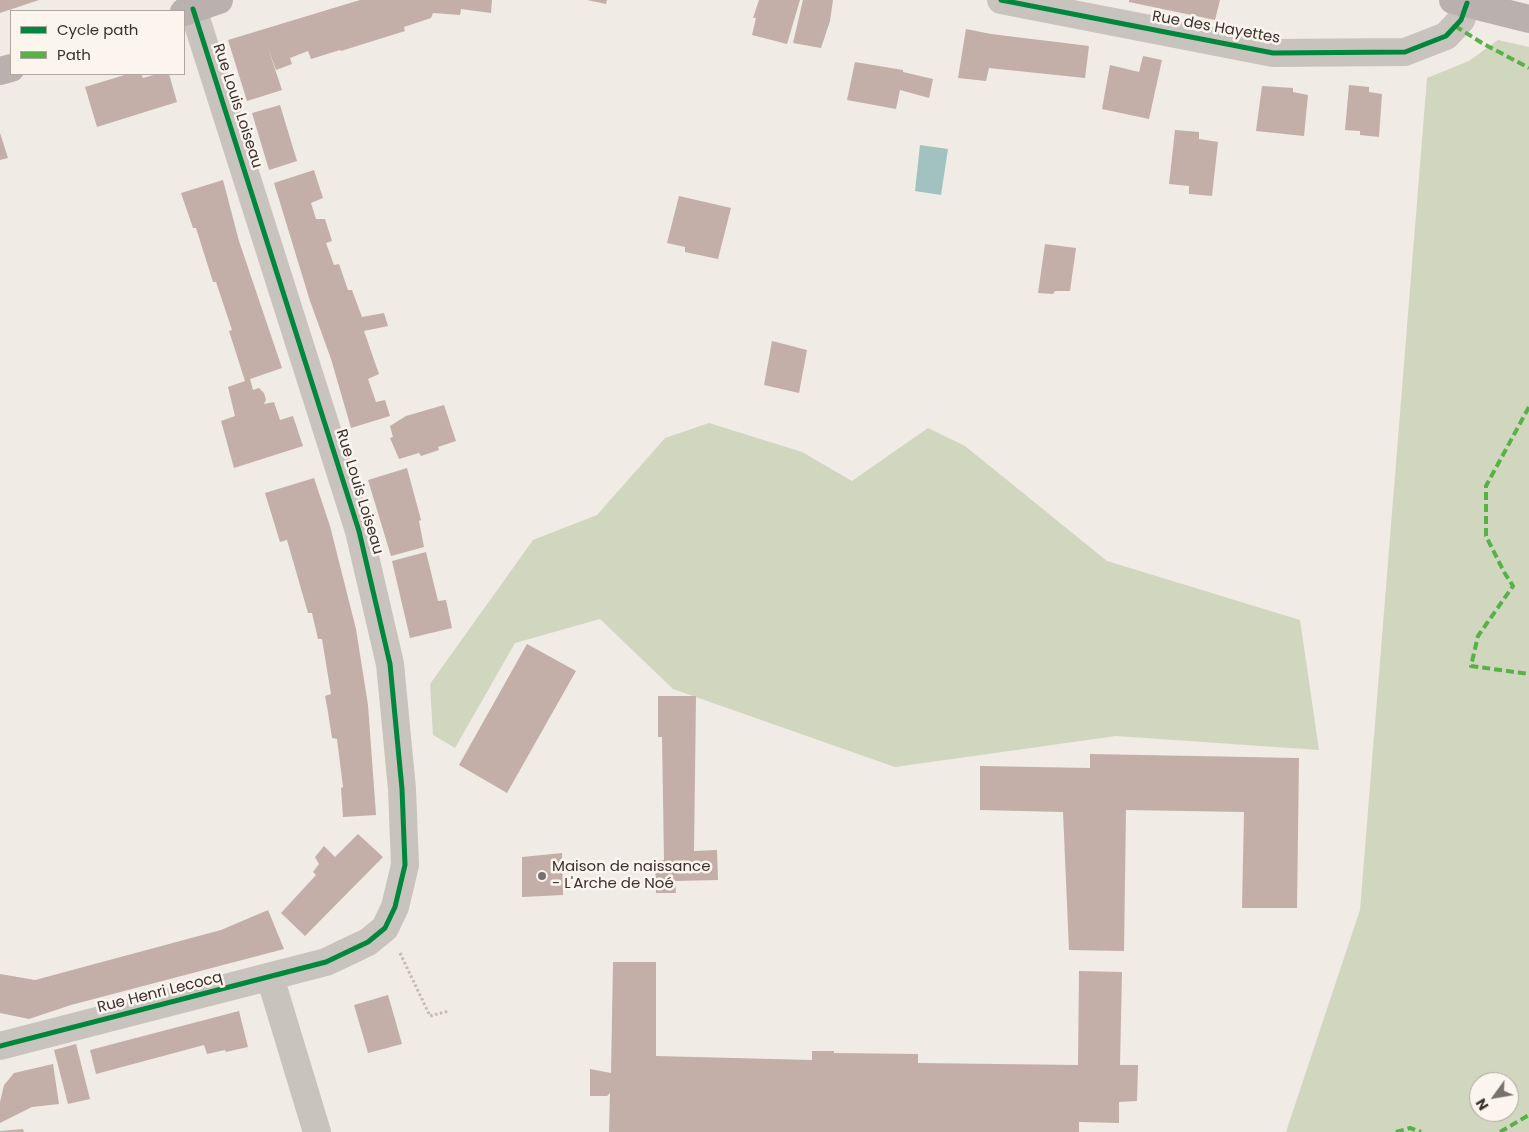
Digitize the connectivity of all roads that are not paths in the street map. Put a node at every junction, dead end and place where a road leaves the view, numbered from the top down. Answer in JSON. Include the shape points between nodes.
{"nodes":[{"id":1,"x":220,"y":0,"type":"edge"},
{"id":2,"x":1001,"y":0,"type":"edge"},
{"id":3,"x":1460,"y":2,"type":"edge"},
{"id":4,"x":189,"y":10,"type":"edge"},
{"id":5,"x":1529,"y":18,"type":"edge"},
{"id":6,"x":326,"y":962,"type":"joint"},
{"id":7,"x":270,"y":977,"type":"junction"},
{"id":8,"x":0,"y":1046,"type":"edge"},
{"id":9,"x":318,"y":1132,"type":"edge"}],
"edges":[{"from":1,"to":4,"type":"main road"},
{"from":2,"to":3,"type":"street","name":"Rue des Hayettes","via":[[1273,53],[1405,52],[1446,36],[1461,20]]},
{"from":3,"to":5,"type":"main road"},
{"from":4,"to":6,"type":"street","name":"Rue Louis Loiseau","via":[[359,531],[390,664],[402,789],[405,865],[395,907],[385,928],[368,942]]},
{"from":6,"to":7,"type":"street","name":"Rue Henri Lecocq"},
{"from":7,"to":8,"type":"street","name":"Rue Henri Lecocq"},
{"from":7,"to":9,"type":"street"}]}
